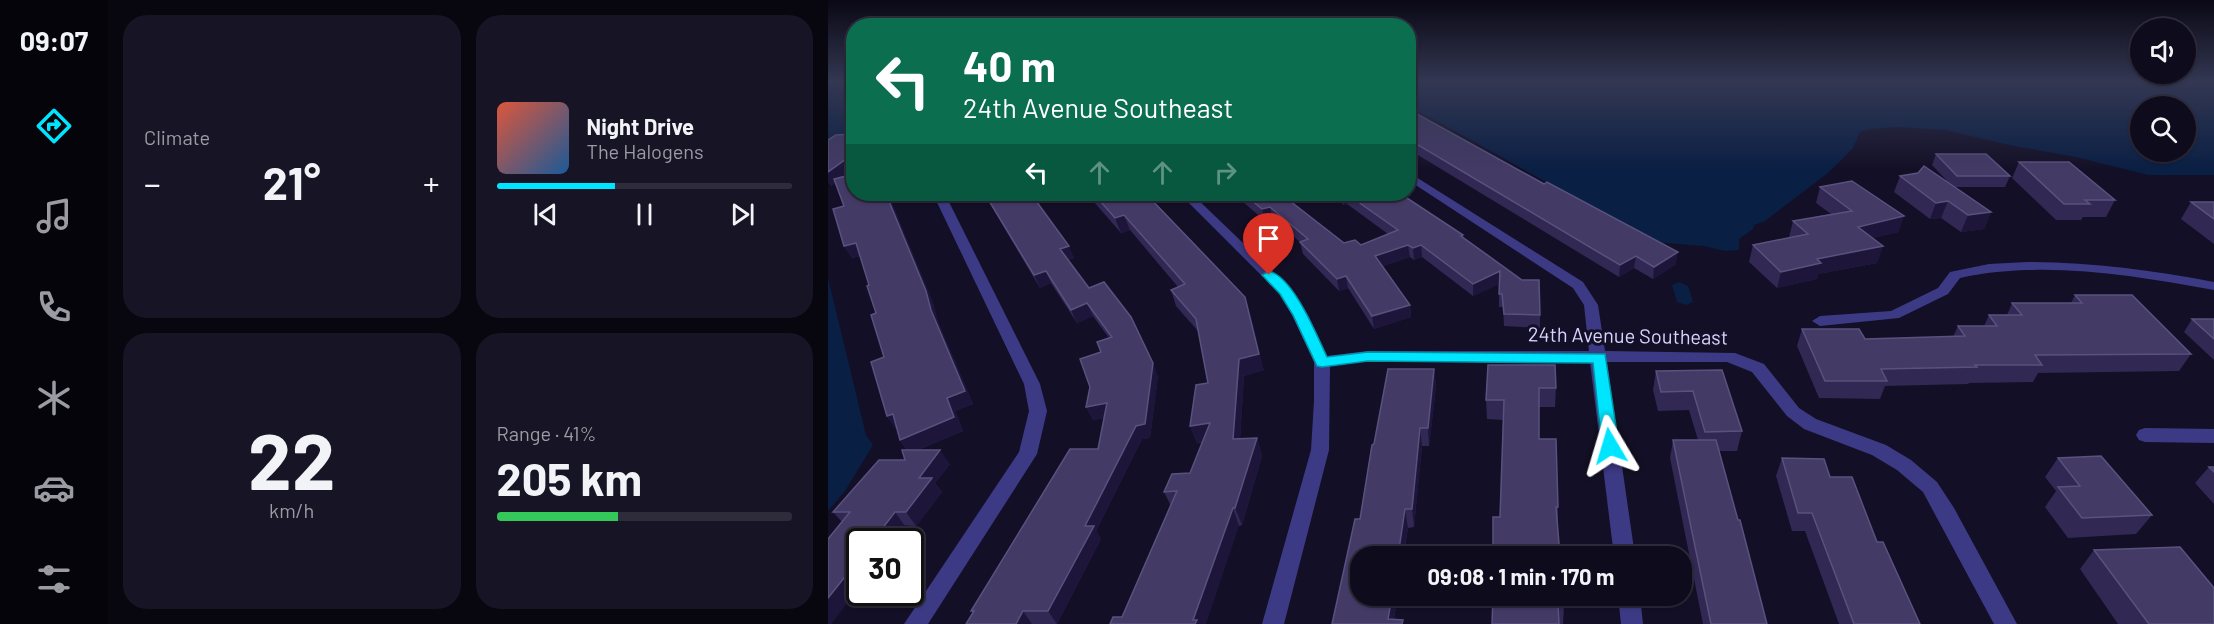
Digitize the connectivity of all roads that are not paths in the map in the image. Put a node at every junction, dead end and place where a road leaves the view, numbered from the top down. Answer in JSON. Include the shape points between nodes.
{"nodes":[{"id":1,"x":1416,"y":180,"type":"edge"},
{"id":2,"x":942,"y":201,"type":"edge"},
{"id":3,"x":1193,"y":201,"type":"edge"},
{"id":4,"x":2214,"y":286,"type":"edge"},
{"id":5,"x":1820,"y":321,"type":"dead end"},
{"id":6,"x":1599,"y":358,"type":"junction"},
{"id":7,"x":1322,"y":362,"type":"junction"},
{"id":8,"x":2145,"y":435,"type":"dead end"},
{"id":9,"x":2214,"y":436,"type":"edge"},
{"id":10,"x":1623,"y":546,"type":"edge"},
{"id":11,"x":1630,"y":606,"type":"edge"},
{"id":12,"x":915,"y":624,"type":"edge"},
{"id":13,"x":1273,"y":624,"type":"edge"},
{"id":14,"x":1632,"y":624,"type":"edge"},
{"id":15,"x":2006,"y":624,"type":"edge"}],
"edges":[{"from":1,"to":6,"type":"street","via":[[1578,285],[1591,305]]},
{"from":2,"to":12,"type":"street","via":[[1032,384],[1038,411],[1028,454]]},
{"from":3,"to":7,"type":"street","via":[[1285,291]]},
{"from":4,"to":5,"type":"street","via":[[2082,266],[1998,267],[1955,275],[1943,291],[1894,315]]},
{"from":6,"to":7,"type":"street","name":"24th Avenue Southeast","via":[[1368,356]]},
{"from":6,"to":10,"type":"street"},
{"from":6,"to":15,"type":"street","name":"24th Avenue Southeast","via":[[1729,357],[1758,368],[1792,412],[1879,450],[1930,487]]},
{"from":7,"to":13,"type":"street","via":[[1320,450]]},
{"from":8,"to":9,"type":"street"},
{"from":11,"to":14,"type":"street"}]}
